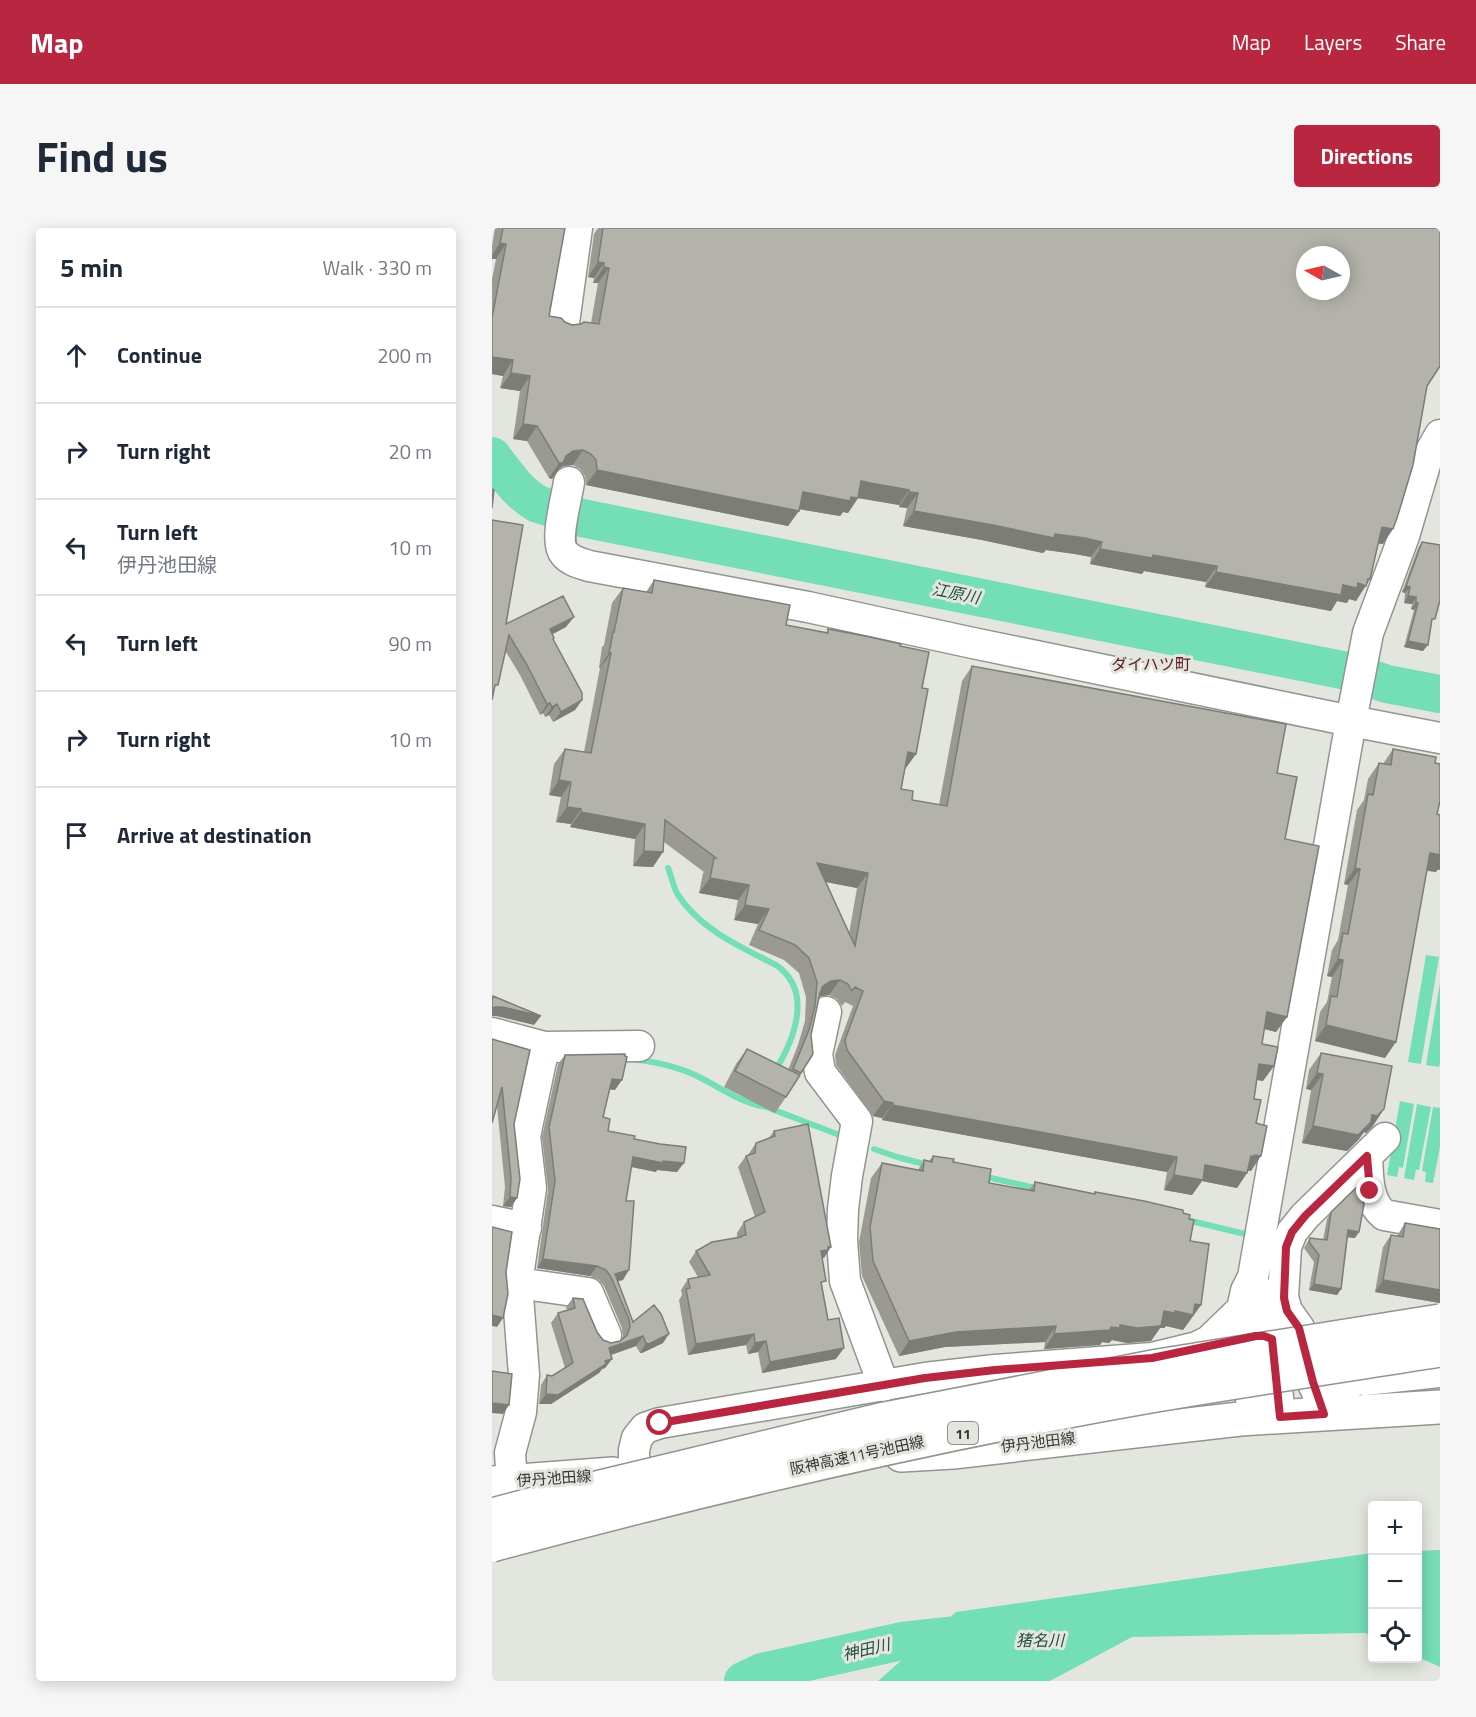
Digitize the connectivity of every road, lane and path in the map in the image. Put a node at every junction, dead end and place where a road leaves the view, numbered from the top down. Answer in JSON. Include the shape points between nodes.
{"nodes":[{"id":1,"x":577,"y":228,"type":"edge"},
{"id":2,"x":564,"y":323,"type":"edge"},
{"id":3,"x":1440,"y":435,"type":"edge"},
{"id":4,"x":568,"y":485,"type":"dead end"},
{"id":5,"x":1353,"y":711,"type":"junction"},
{"id":6,"x":1440,"y":738,"type":"edge"},
{"id":7,"x":826,"y":1012,"type":"dead end"},
{"id":8,"x":492,"y":1033,"type":"edge"},
{"id":9,"x":639,"y":1046,"type":"dead end"},
{"id":10,"x":544,"y":1047,"type":"junction"},
{"id":11,"x":492,"y":1221,"type":"edge"},
{"id":12,"x":1440,"y":1225,"type":"edge"},
{"id":13,"x":526,"y":1228,"type":"junction"},
{"id":14,"x":1253,"y":1278,"type":"junction"},
{"id":15,"x":517,"y":1283,"type":"junction"},
{"id":16,"x":1242,"y":1309,"type":"junction"},
{"id":17,"x":1440,"y":1322,"type":"edge"},
{"id":18,"x":606,"y":1335,"type":"dead end"},
{"id":19,"x":1259,"y":1339,"type":"junction"},
{"id":20,"x":1197,"y":1347,"type":"junction"},
{"id":21,"x":1440,"y":1350,"type":"edge"},
{"id":22,"x":1440,"y":1372,"type":"edge"},
{"id":23,"x":884,"y":1386,"type":"junction"},
{"id":24,"x":1319,"y":1400,"type":"junction"},
{"id":25,"x":1440,"y":1407,"type":"edge"},
{"id":26,"x":1267,"y":1418,"type":"junction"},
{"id":27,"x":635,"y":1472,"type":"junction"},
{"id":28,"x":502,"y":1482,"type":"edge"},
{"id":29,"x":492,"y":1515,"type":"edge"},
{"id":30,"x":492,"y":1545,"type":"edge"},
{"id":31,"x":492,"y":1553,"type":"edge"}],
"edges":[{"from":1,"to":2,"type":"street"},
{"from":3,"to":5,"type":"street","via":[[1427,458],[1404,536],[1368,633]]},
{"from":4,"to":5,"type":"street","via":[[560,546],[572,561],[589,567]]},
{"from":5,"to":6,"type":"street"},
{"from":5,"to":14,"type":"street"},
{"from":7,"to":23,"type":"street","via":[[817,1054],[820,1072],[857,1121],[843,1209],[845,1281]]},
{"from":8,"to":10,"type":"street"},
{"from":9,"to":10,"type":"street"},
{"from":10,"to":13,"type":"street","via":[[525,1136],[531,1188]]},
{"from":11,"to":13,"type":"street"},
{"from":12,"to":24,"type":"street","via":[[1384,1215],[1378,1210],[1372,1199],[1376,1147],[1292,1232],[1286,1247],[1284,1298],[1287,1311],[1299,1328]]},
{"from":13,"to":15,"type":"street"},
{"from":14,"to":16,"type":"street"},
{"from":14,"to":19,"type":"street","via":[[1269,1307]]},
{"from":15,"to":18,"type":"street","via":[[588,1293]]},
{"from":15,"to":28,"type":"street","via":[[524,1375],[521,1412]]},
{"from":16,"to":19,"type":"street"},
{"from":16,"to":20,"type":"street","via":[[1209,1341]]},
{"from":17,"to":29,"type":"main road","name":"阪神高速11号池田線","number":"11","bridge":true,"via":[[1158,1366],[880,1420]]},
{"from":19,"to":20,"type":"street"},
{"from":19,"to":26,"type":"street"},
{"from":20,"to":23,"type":"street","via":[[1152,1358],[995,1370]]},
{"from":21,"to":30,"type":"main road","name":"阪神高速11号池田線","number":"11","bridge":true,"via":[[1156,1395],[897,1446],[746,1479]]},
{"from":22,"to":24,"type":"street","via":[[1359,1381]]},
{"from":23,"to":27,"type":"street","via":[[645,1428],[634,1450]]},
{"from":24,"to":25,"type":"main road","name":"伊丹池田線"},
{"from":24,"to":26,"type":"main road","name":"伊丹池田線"},
{"from":26,"to":27,"type":"main road","name":"伊丹池田線","via":[[953,1452]]},
{"from":27,"to":28,"type":"main road","name":"伊丹池田線"},
{"from":27,"to":31,"type":"street","via":[[628,1510],[612,1525]]}]}
